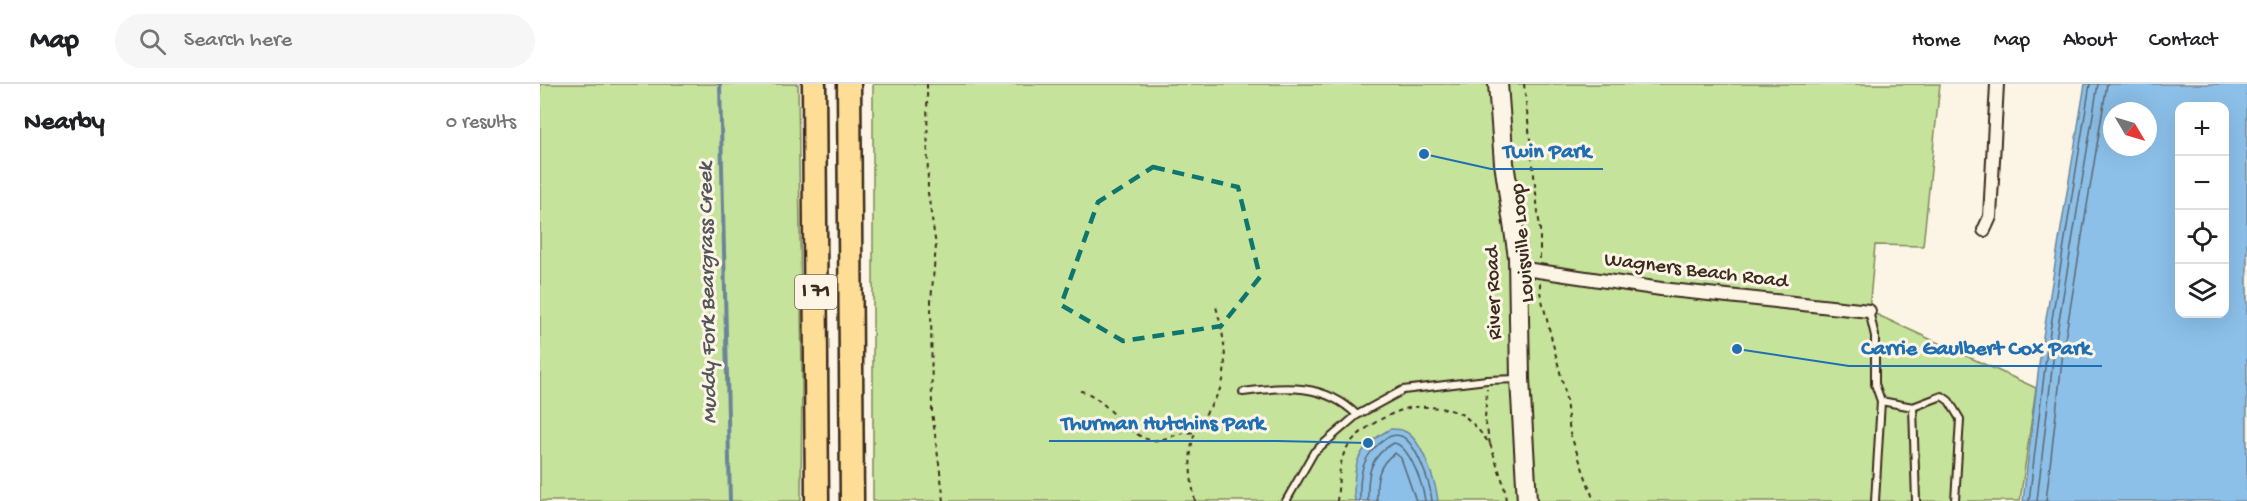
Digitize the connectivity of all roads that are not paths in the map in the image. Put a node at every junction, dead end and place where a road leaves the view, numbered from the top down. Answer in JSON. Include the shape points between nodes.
{"nodes":[{"id":1,"x":814,"y":84,"type":"edge"},
{"id":2,"x":849,"y":84,"type":"edge"},
{"id":3,"x":1498,"y":84,"type":"edge"},
{"id":4,"x":1997,"y":84,"type":"edge"},
{"id":5,"x":1984,"y":230,"type":"dead end"},
{"id":6,"x":1518,"y":268,"type":"junction"},
{"id":7,"x":1869,"y":311,"type":"joint"},
{"id":8,"x":1520,"y":379,"type":"junction"},
{"id":9,"x":1243,"y":392,"type":"dead end"},
{"id":10,"x":1881,"y":401,"type":"junction"},
{"id":11,"x":1913,"y":407,"type":"junction"},
{"id":12,"x":1357,"y":415,"type":"junction"},
{"id":13,"x":817,"y":501,"type":"edge"},
{"id":14,"x":852,"y":501,"type":"edge"},
{"id":15,"x":1286,"y":501,"type":"edge"},
{"id":16,"x":1527,"y":501,"type":"edge"},
{"id":17,"x":1875,"y":501,"type":"edge"},
{"id":18,"x":1916,"y":501,"type":"edge"},
{"id":19,"x":1955,"y":501,"type":"edge"}],
"edges":[{"from":1,"to":13,"type":"highway","number":"I 71"},
{"from":2,"to":14,"type":"highway","number":"I 71"},
{"from":3,"to":6,"type":"street","name":"River Road"},
{"from":4,"to":5,"type":"street","via":[[1990,217]]},
{"from":6,"to":7,"type":"street","name":"Wagners Beach Road","via":[[1661,289]]},
{"from":6,"to":8,"type":"street","name":"River Road"},
{"from":7,"to":10,"type":"lane","via":[[1875,336],[1875,384]]},
{"from":8,"to":12,"type":"lane","via":[[1403,390]]},
{"from":8,"to":16,"type":"street","name":"River Road"},
{"from":9,"to":12,"type":"lane","via":[[1296,387],[1330,395]]},
{"from":10,"to":11,"type":"lane"},
{"from":10,"to":17,"type":"lane"},
{"from":11,"to":18,"type":"lane"},
{"from":11,"to":19,"type":"lane","via":[[1942,396],[1960,419]]},
{"from":12,"to":15,"type":"lane","via":[[1314,453]]}]}
